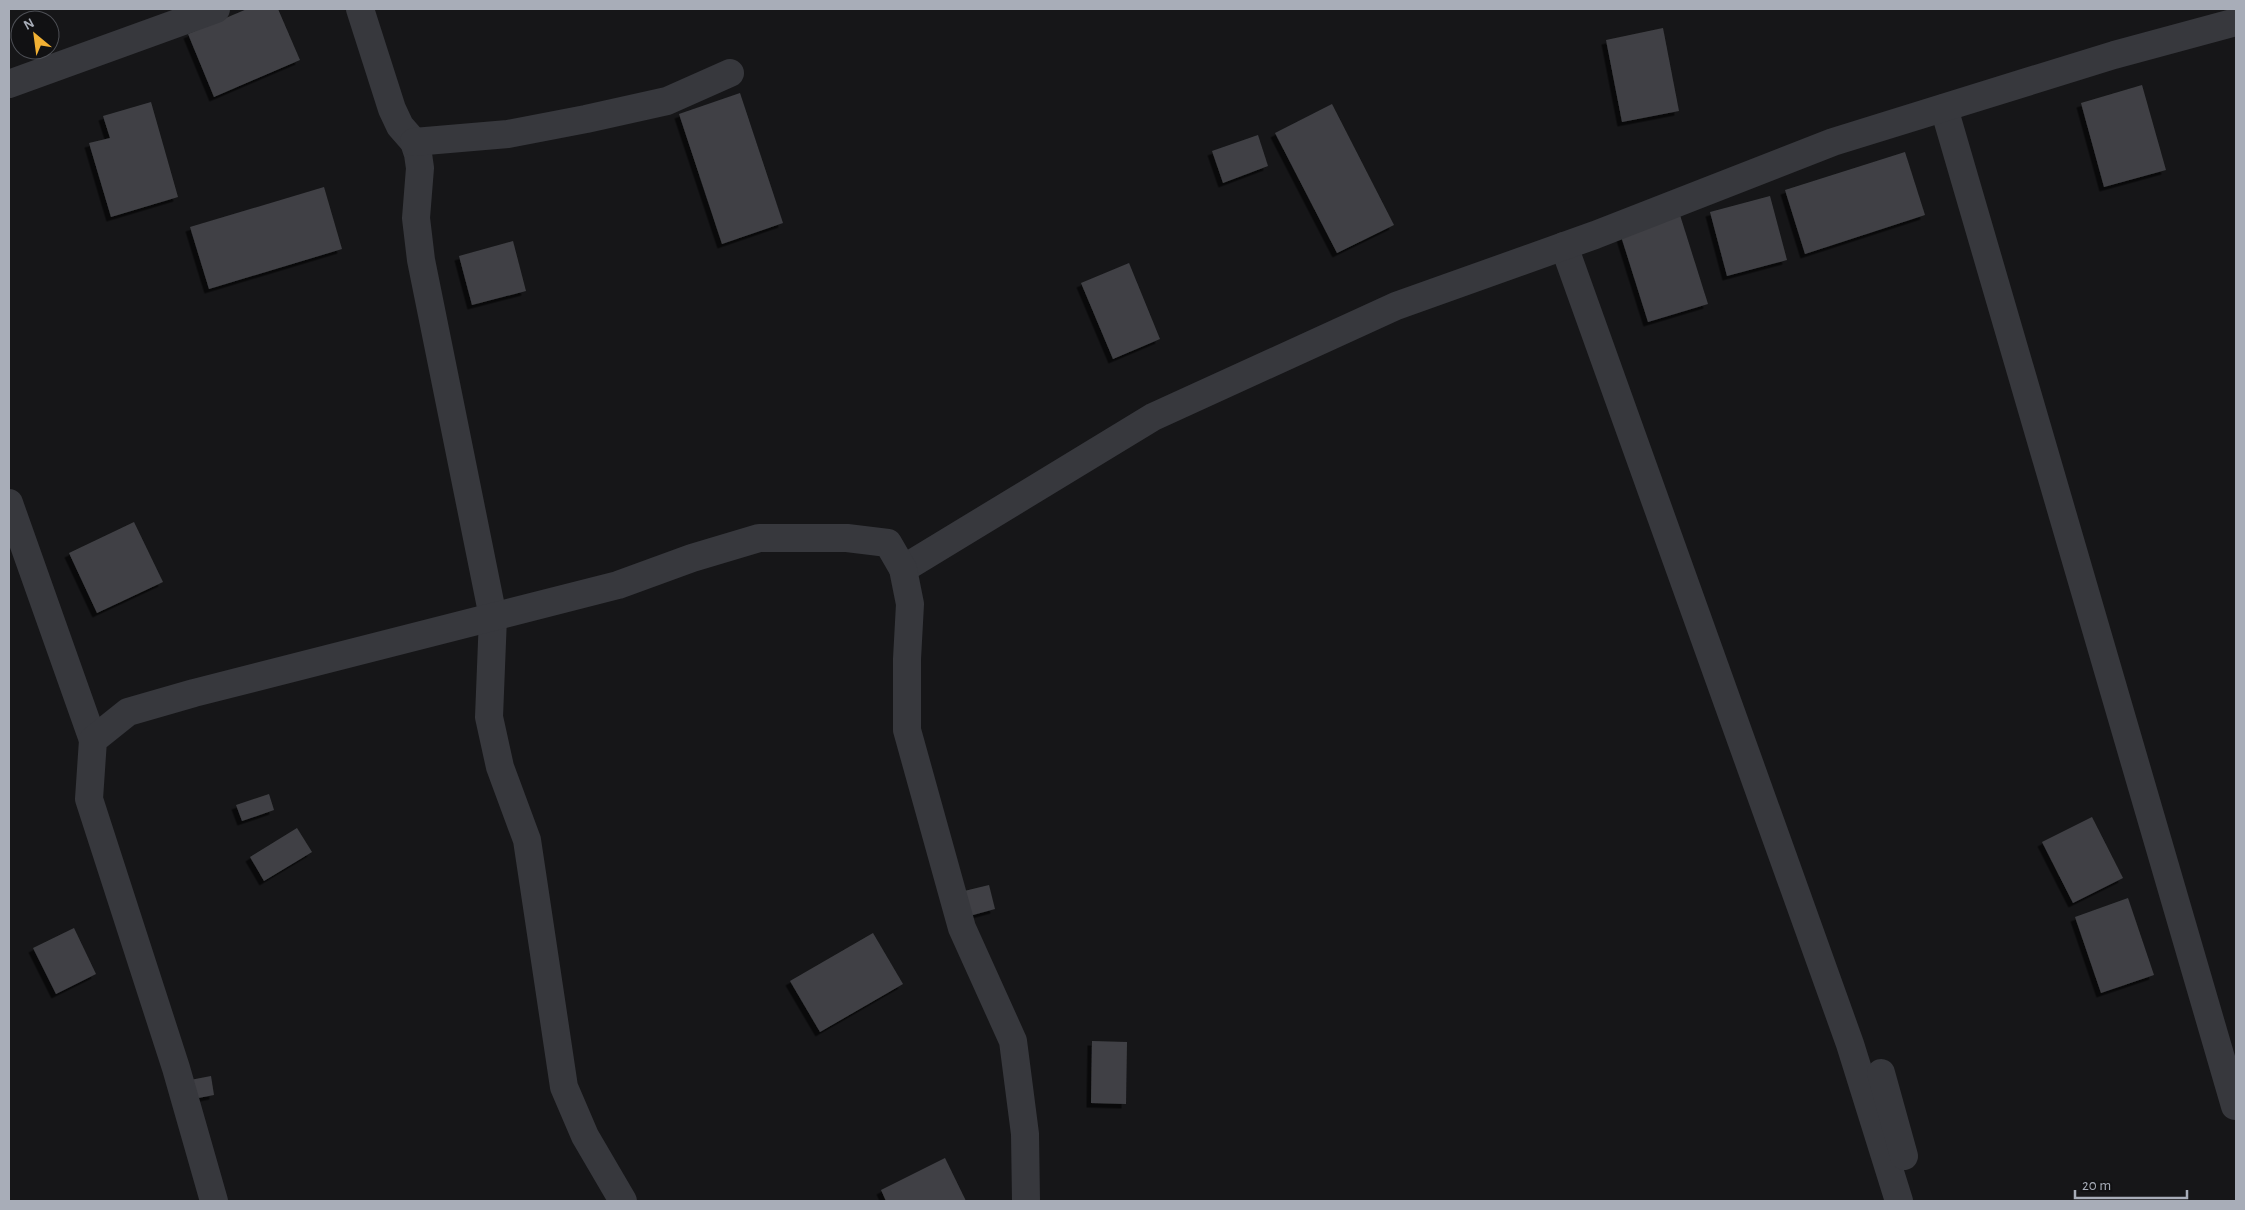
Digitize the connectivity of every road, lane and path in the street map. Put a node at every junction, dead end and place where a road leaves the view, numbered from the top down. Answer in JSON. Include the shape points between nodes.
{"nodes":[{"id":1,"x":216,"y":9,"type":"edge"},
{"id":2,"x":360,"y":9,"type":"edge"},
{"id":3,"x":2236,"y":22,"type":"edge"},
{"id":4,"x":730,"y":73,"type":"dead end"},
{"id":5,"x":9,"y":84,"type":"edge"},
{"id":6,"x":1944,"y":108,"type":"junction"},
{"id":7,"x":414,"y":142,"type":"junction"},
{"id":8,"x":1564,"y":246,"type":"junction"},
{"id":9,"x":9,"y":503,"type":"edge"},
{"id":10,"x":902,"y":569,"type":"junction"},
{"id":11,"x":493,"y":616,"type":"junction"},
{"id":12,"x":94,"y":740,"type":"junction"},
{"id":13,"x":2142,"y":814,"type":"dead end"},
{"id":14,"x":1881,"y":1074,"type":"dead end"},
{"id":15,"x":2236,"y":1107,"type":"edge"},
{"id":16,"x":214,"y":1201,"type":"edge"},
{"id":17,"x":623,"y":1201,"type":"edge"},
{"id":18,"x":1026,"y":1201,"type":"edge"},
{"id":19,"x":1899,"y":1201,"type":"edge"},
{"id":20,"x":1916,"y":1201,"type":"edge"}],
"edges":[{"from":1,"to":5,"type":"street"},
{"from":2,"to":7,"type":"street","via":[[392,110]]},
{"from":3,"to":6,"type":"street","via":[[2114,55]]},
{"from":4,"to":7,"type":"street","via":[[667,101],[586,119],[508,134]]},
{"from":6,"to":8,"type":"street","via":[[1833,142]]},
{"from":6,"to":15,"type":"street"},
{"from":7,"to":11,"type":"street","via":[[420,168],[416,218],[421,260]]},
{"from":8,"to":10,"type":"street","via":[[1396,306],[1153,416]]},
{"from":8,"to":19,"type":"street","via":[[1850,1044]]},
{"from":9,"to":12,"type":"street"},
{"from":10,"to":11,"type":"street","via":[[888,543],[847,538],[759,538],[618,585]]},
{"from":10,"to":18,"type":"street","via":[[910,604],[907,730],[962,928],[1013,1040],[1025,1134]]},
{"from":11,"to":12,"type":"street","via":[[194,692],[128,712]]},
{"from":11,"to":17,"type":"street","via":[[489,717],[500,767],[527,840],[564,1087],[585,1136]]},
{"from":12,"to":16,"type":"street","via":[[89,799],[176,1068]]},
{"from":13,"to":15,"type":"street"},
{"from":14,"to":20,"type":"street"}]}
